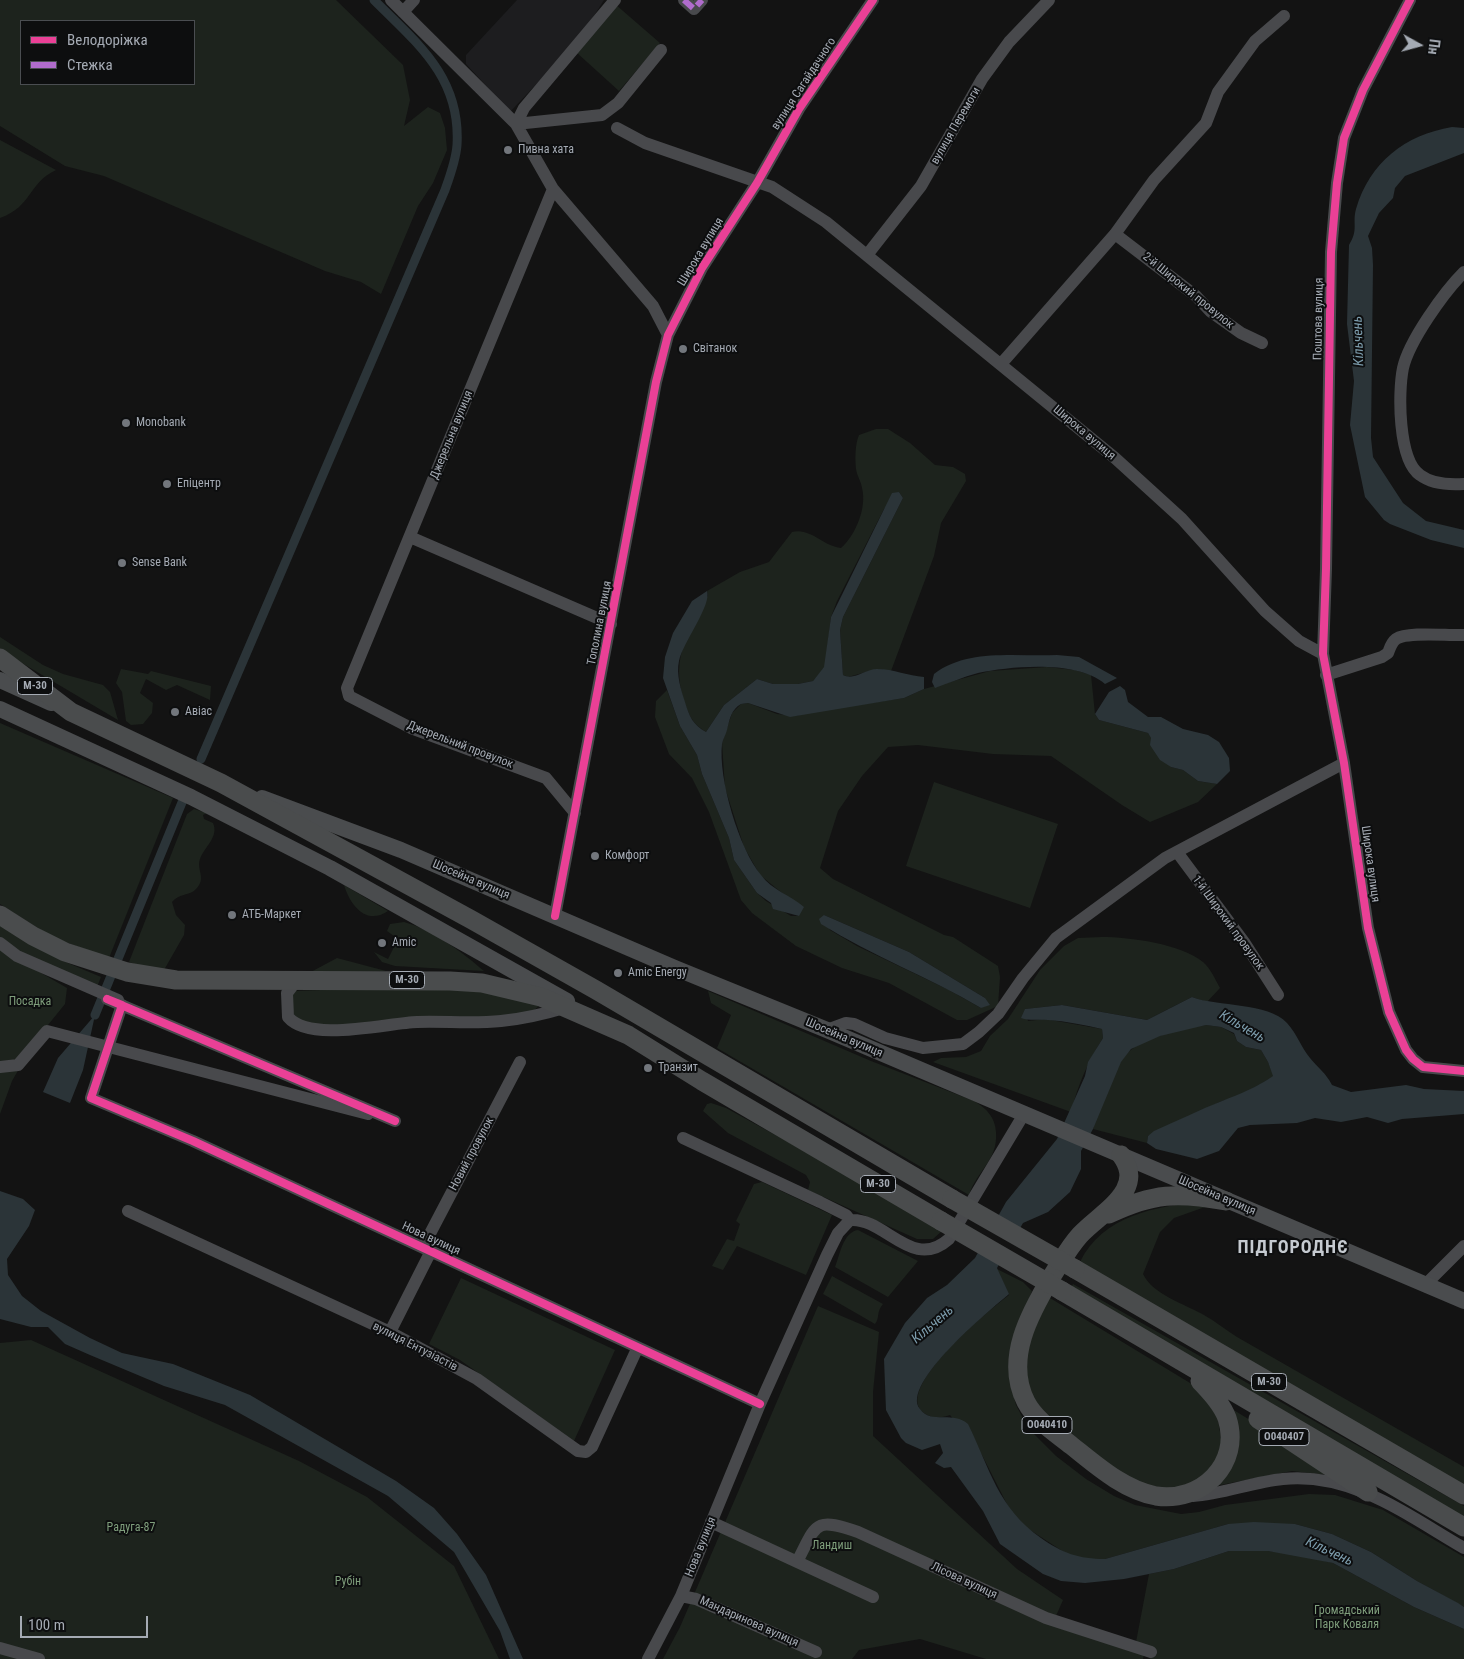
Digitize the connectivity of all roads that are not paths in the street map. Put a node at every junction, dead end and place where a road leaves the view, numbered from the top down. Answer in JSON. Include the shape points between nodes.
{"nodes":[{"id":1,"x":391,"y":0,"type":"edge"},
{"id":2,"x":414,"y":0,"type":"edge"},
{"id":3,"x":615,"y":0,"type":"edge"},
{"id":4,"x":684,"y":0,"type":"edge"},
{"id":5,"x":702,"y":0,"type":"edge"},
{"id":6,"x":873,"y":0,"type":"edge"},
{"id":7,"x":1049,"y":0,"type":"edge"},
{"id":8,"x":1410,"y":0,"type":"edge"},
{"id":9,"x":402,"y":12,"type":"junction"},
{"id":10,"x":1284,"y":16,"type":"dead end"},
{"id":11,"x":661,"y":50,"type":"dead end"},
{"id":12,"x":516,"y":124,"type":"junction"},
{"id":13,"x":617,"y":128,"type":"dead end"},
{"id":14,"x":757,"y":183,"type":"junction"},
{"id":15,"x":553,"y":189,"type":"junction"},
{"id":16,"x":1116,"y":234,"type":"junction"},
{"id":17,"x":867,"y":255,"type":"junction"},
{"id":18,"x":1464,"y":272,"type":"edge"},
{"id":19,"x":668,"y":335,"type":"junction"},
{"id":20,"x":1262,"y":343,"type":"dead end"},
{"id":21,"x":1000,"y":364,"type":"junction"},
{"id":22,"x":1464,"y":484,"type":"edge"},
{"id":23,"x":410,"y":537,"type":"junction"},
{"id":24,"x":611,"y":624,"type":"junction"},
{"id":25,"x":1464,"y":635,"type":"edge"},
{"id":26,"x":1323,"y":654,"type":"junction"},
{"id":27,"x":0,"y":658,"type":"edge"},
{"id":28,"x":1326,"y":674,"type":"junction"},
{"id":29,"x":0,"y":680,"type":"edge"},
{"id":30,"x":349,"y":680,"type":"joint"},
{"id":31,"x":0,"y":709,"type":"edge"},
{"id":32,"x":71,"y":712,"type":"junction"},
{"id":33,"x":1344,"y":763,"type":"junction"},
{"id":34,"x":221,"y":783,"type":"junction"},
{"id":35,"x":575,"y":813,"type":"junction"},
{"id":36,"x":1177,"y":852,"type":"junction"},
{"id":37,"x":0,"y":915,"type":"edge"},
{"id":38,"x":554,"y":916,"type":"junction"},
{"id":39,"x":0,"y":943,"type":"edge"},
{"id":40,"x":297,"y":980,"type":"junction"},
{"id":41,"x":1278,"y":995,"type":"dead end"},
{"id":42,"x":564,"y":1008,"type":"junction"},
{"id":43,"x":827,"y":1030,"type":"junction"},
{"id":44,"x":628,"y":1035,"type":"junction"},
{"id":45,"x":520,"y":1062,"type":"dead end"},
{"id":46,"x":0,"y":1067,"type":"edge"},
{"id":47,"x":1464,"y":1071,"type":"edge"},
{"id":48,"x":1024,"y":1114,"type":"junction"},
{"id":49,"x":395,"y":1121,"type":"junction"},
{"id":50,"x":683,"y":1138,"type":"dead end"},
{"id":51,"x":1113,"y":1151,"type":"junction"},
{"id":52,"x":1226,"y":1201,"type":"junction"},
{"id":53,"x":128,"y":1211,"type":"dead end"},
{"id":54,"x":850,"y":1220,"type":"junction"},
{"id":55,"x":1089,"y":1226,"type":"junction"},
{"id":56,"x":1464,"y":1246,"type":"edge"},
{"id":57,"x":427,"y":1249,"type":"junction"},
{"id":58,"x":1425,"y":1285,"type":"junction"},
{"id":59,"x":1464,"y":1301,"type":"edge"},
{"id":60,"x":390,"y":1332,"type":"junction"},
{"id":61,"x":1150,"y":1342,"type":"junction"},
{"id":62,"x":637,"y":1349,"type":"junction"},
{"id":63,"x":1200,"y":1381,"type":"junction"},
{"id":64,"x":760,"y":1404,"type":"junction"},
{"id":65,"x":1368,"y":1492,"type":"junction"},
{"id":66,"x":1464,"y":1495,"type":"edge"},
{"id":67,"x":1180,"y":1496,"type":"junction"},
{"id":68,"x":711,"y":1522,"type":"junction"},
{"id":69,"x":1464,"y":1527,"type":"edge"},
{"id":70,"x":1464,"y":1548,"type":"edge"},
{"id":71,"x":797,"y":1562,"type":"junction"},
{"id":72,"x":681,"y":1596,"type":"junction"},
{"id":73,"x":874,"y":1597,"type":"dead end"},
{"id":74,"x":0,"y":1648,"type":"edge"},
{"id":75,"x":816,"y":1652,"type":"dead end"},
{"id":76,"x":1151,"y":1652,"type":"dead end"},
{"id":77,"x":652,"y":1658,"type":"edge"},
{"id":78,"x":40,"y":1659,"type":"edge"}],
"edges":[{"from":1,"to":9,"type":"street"},
{"from":2,"to":9,"type":"street"},
{"from":3,"to":12,"type":"street","via":[[524,108]]},
{"from":4,"to":5,"type":"street","via":[[694,9]]},
{"from":6,"to":14,"type":"street","name":"вулиця Сагайдачного","via":[[799,109]]},
{"from":7,"to":17,"type":"street","name":"вулиця Перемоги","via":[[1009,42],[982,79],[921,186]]},
{"from":8,"to":26,"type":"street","name":"Поштова вулиця","via":[[1360,98],[1344,138],[1337,183],[1331,252]]},
{"from":9,"to":12,"type":"street"},
{"from":10,"to":16,"type":"street","via":[[1256,41],[1218,92],[1206,123],[1154,180]]},
{"from":11,"to":12,"type":"street","via":[[618,103],[602,115]]},
{"from":12,"to":15,"type":"street"},
{"from":13,"to":14,"type":"street","via":[[645,144]]},
{"from":14,"to":17,"type":"street","name":"Широка вулиця","via":[[772,187],[826,222]]},
{"from":14,"to":19,"type":"street","name":"Широка вулиця","via":[[702,268]]},
{"from":15,"to":19,"type":"street","via":[[653,306]]},
{"from":15,"to":23,"type":"street","name":"Джерельна вулиця"},
{"from":16,"to":20,"type":"street","name":"2-й Широкий провулок","via":[[1196,296],[1210,311]]},
{"from":16,"to":21,"type":"street"},
{"from":17,"to":21,"type":"street","name":"Широка вулиця"},
{"from":18,"to":22,"type":"street","via":[[1448,287],[1419,334],[1404,367],[1400,401],[1405,445],[1413,469],[1426,479],[1448,485]]},
{"from":19,"to":24,"type":"street","name":"Тополина вулиця","via":[[656,382]]},
{"from":21,"to":26,"type":"street","name":"Широка вулиця","via":[[1147,487],[1182,519],[1266,611],[1299,641]]},
{"from":23,"to":24,"type":"street"},
{"from":23,"to":30,"type":"street","name":"Джерельна вулиця"},
{"from":24,"to":35,"type":"street","name":"Тополина вулиця"},
{"from":25,"to":28,"type":"street","via":[[1397,638],[1382,657]]},
{"from":26,"to":28,"type":"street","name":"Широка вулиця"},
{"from":27,"to":32,"type":"highway","number":"М-30"},
{"from":28,"to":33,"type":"street","name":"Широка вулиця"},
{"from":29,"to":32,"type":"main road"},
{"from":30,"to":35,"type":"street","name":"Джерельний провулок","via":[[349,696],[358,702],[412,728],[546,778]]},
{"from":31,"to":44,"type":"main road","via":[[191,797],[330,868]]},
{"from":32,"to":34,"type":"highway","number":"М-30"},
{"from":33,"to":36,"type":"street"},
{"from":33,"to":47,"type":"street","name":"Широка вулиця","via":[[1368,928],[1389,1012],[1406,1050],[1423,1067]]},
{"from":34,"to":38,"type":"main road","name":"Шосейна вулиця","number":"О040410","via":[[401,850]]},
{"from":34,"to":66,"type":"highway","number":"М-30","bridge":true,"via":[[596,990]]},
{"from":35,"to":38,"type":"street","name":"Тополина вулиця"},
{"from":36,"to":41,"type":"street","name":"1-й Широкий провулок","via":[[1244,942]]},
{"from":36,"to":43,"type":"street","via":[[1056,938],[1022,978],[998,1014],[963,1044],[923,1048],[846,1023]]},
{"from":37,"to":40,"type":"highway","number":"М-30","via":[[65,952],[127,972],[183,981]]},
{"from":38,"to":43,"type":"main road","name":"Шосейна вулиця","number":"О040410"},
{"from":39,"to":49,"type":"street","via":[[18,956]]},
{"from":40,"to":42,"type":"highway","number":"М-30","via":[[482,983],[541,997]]},
{"from":40,"to":42,"type":"street","via":[[287,993],[288,1018],[299,1026],[322,1029],[373,1029],[417,1022],[500,1021]]},
{"from":42,"to":44,"type":"highway","number":"М-30"},
{"from":43,"to":48,"type":"main road","name":"Шосейна вулиця","number":"О040410"},
{"from":44,"to":61,"type":"highway","number":"М-30","bridge":true},
{"from":45,"to":57,"type":"street","name":"Новий провулок"},
{"from":46,"to":49,"type":"street","via":[[18,1064],[47,1031]]},
{"from":48,"to":51,"type":"main road","name":"Шосейна вулиця","number":"О040410"},
{"from":48,"to":54,"type":"street","via":[[949,1239],[939,1248],[932,1251],[916,1249],[864,1222]]},
{"from":49,"to":57,"type":"street","name":"Нова вулиця","bridge":true,"via":[[107,999],[122,1005],[91,1098],[193,1141]]},
{"from":50,"to":54,"type":"street","via":[[820,1202]]},
{"from":51,"to":52,"type":"main road","name":"Шосейна вулиця","number":"О040410"},
{"from":51,"to":55,"type":"highway","number":"О040410","via":[[1129,1168],[1128,1184],[1118,1199]]},
{"from":52,"to":55,"type":"highway","number":"О040410","via":[[1188,1194],[1162,1195],[1139,1200]]},
{"from":52,"to":58,"type":"main road","name":"Шосейна вулиця","number":"О040410"},
{"from":53,"to":60,"type":"street","name":"вулиця Ентузіастів"},
{"from":54,"to":64,"type":"street","name":"Нова вулиця","via":[[838,1232]]},
{"from":55,"to":67,"type":"highway","number":"О040410","via":[[1069,1248],[1028,1320],[1018,1359],[1021,1392],[1036,1416],[1105,1471],[1148,1494]]},
{"from":56,"to":58,"type":"street"},
{"from":57,"to":60,"type":"street","name":"Новий провулок"},
{"from":57,"to":62,"type":"street","name":"Нова вулиця"},
{"from":58,"to":59,"type":"main road","name":"Шосейна вулиця","number":"О040410"},
{"from":60,"to":62,"type":"street","name":"вулиця Ентузіастів","via":[[477,1380],[578,1451],[586,1452],[592,1447]]},
{"from":61,"to":63,"type":"highway","number":"О040410"},
{"from":61,"to":69,"type":"highway","number":"М-30"},
{"from":62,"to":64,"type":"street","name":"Нова вулиця"},
{"from":63,"to":65,"type":"highway","number":"О040407"},
{"from":63,"to":67,"type":"highway","number":"О040410","via":[[1223,1408],[1229,1428],[1229,1446],[1214,1479],[1200,1490]]},
{"from":64,"to":68,"type":"street","name":"Нова вулиця"},
{"from":65,"to":67,"type":"street","via":[[1334,1481],[1302,1478]]},
{"from":65,"to":70,"type":"street","number":"О040407"},
{"from":68,"to":71,"type":"street"},
{"from":68,"to":72,"type":"street","name":"Нова вулиця"},
{"from":71,"to":73,"type":"street"},
{"from":71,"to":76,"type":"street","name":"Лісова вулиця","via":[[815,1529],[832,1523],[1046,1618]]},
{"from":72,"to":75,"type":"street","name":"Мандаринова вулиця","via":[[696,1599]]},
{"from":72,"to":77,"type":"street","name":"Нова вулиця"},
{"from":74,"to":78,"type":"street"}]}
